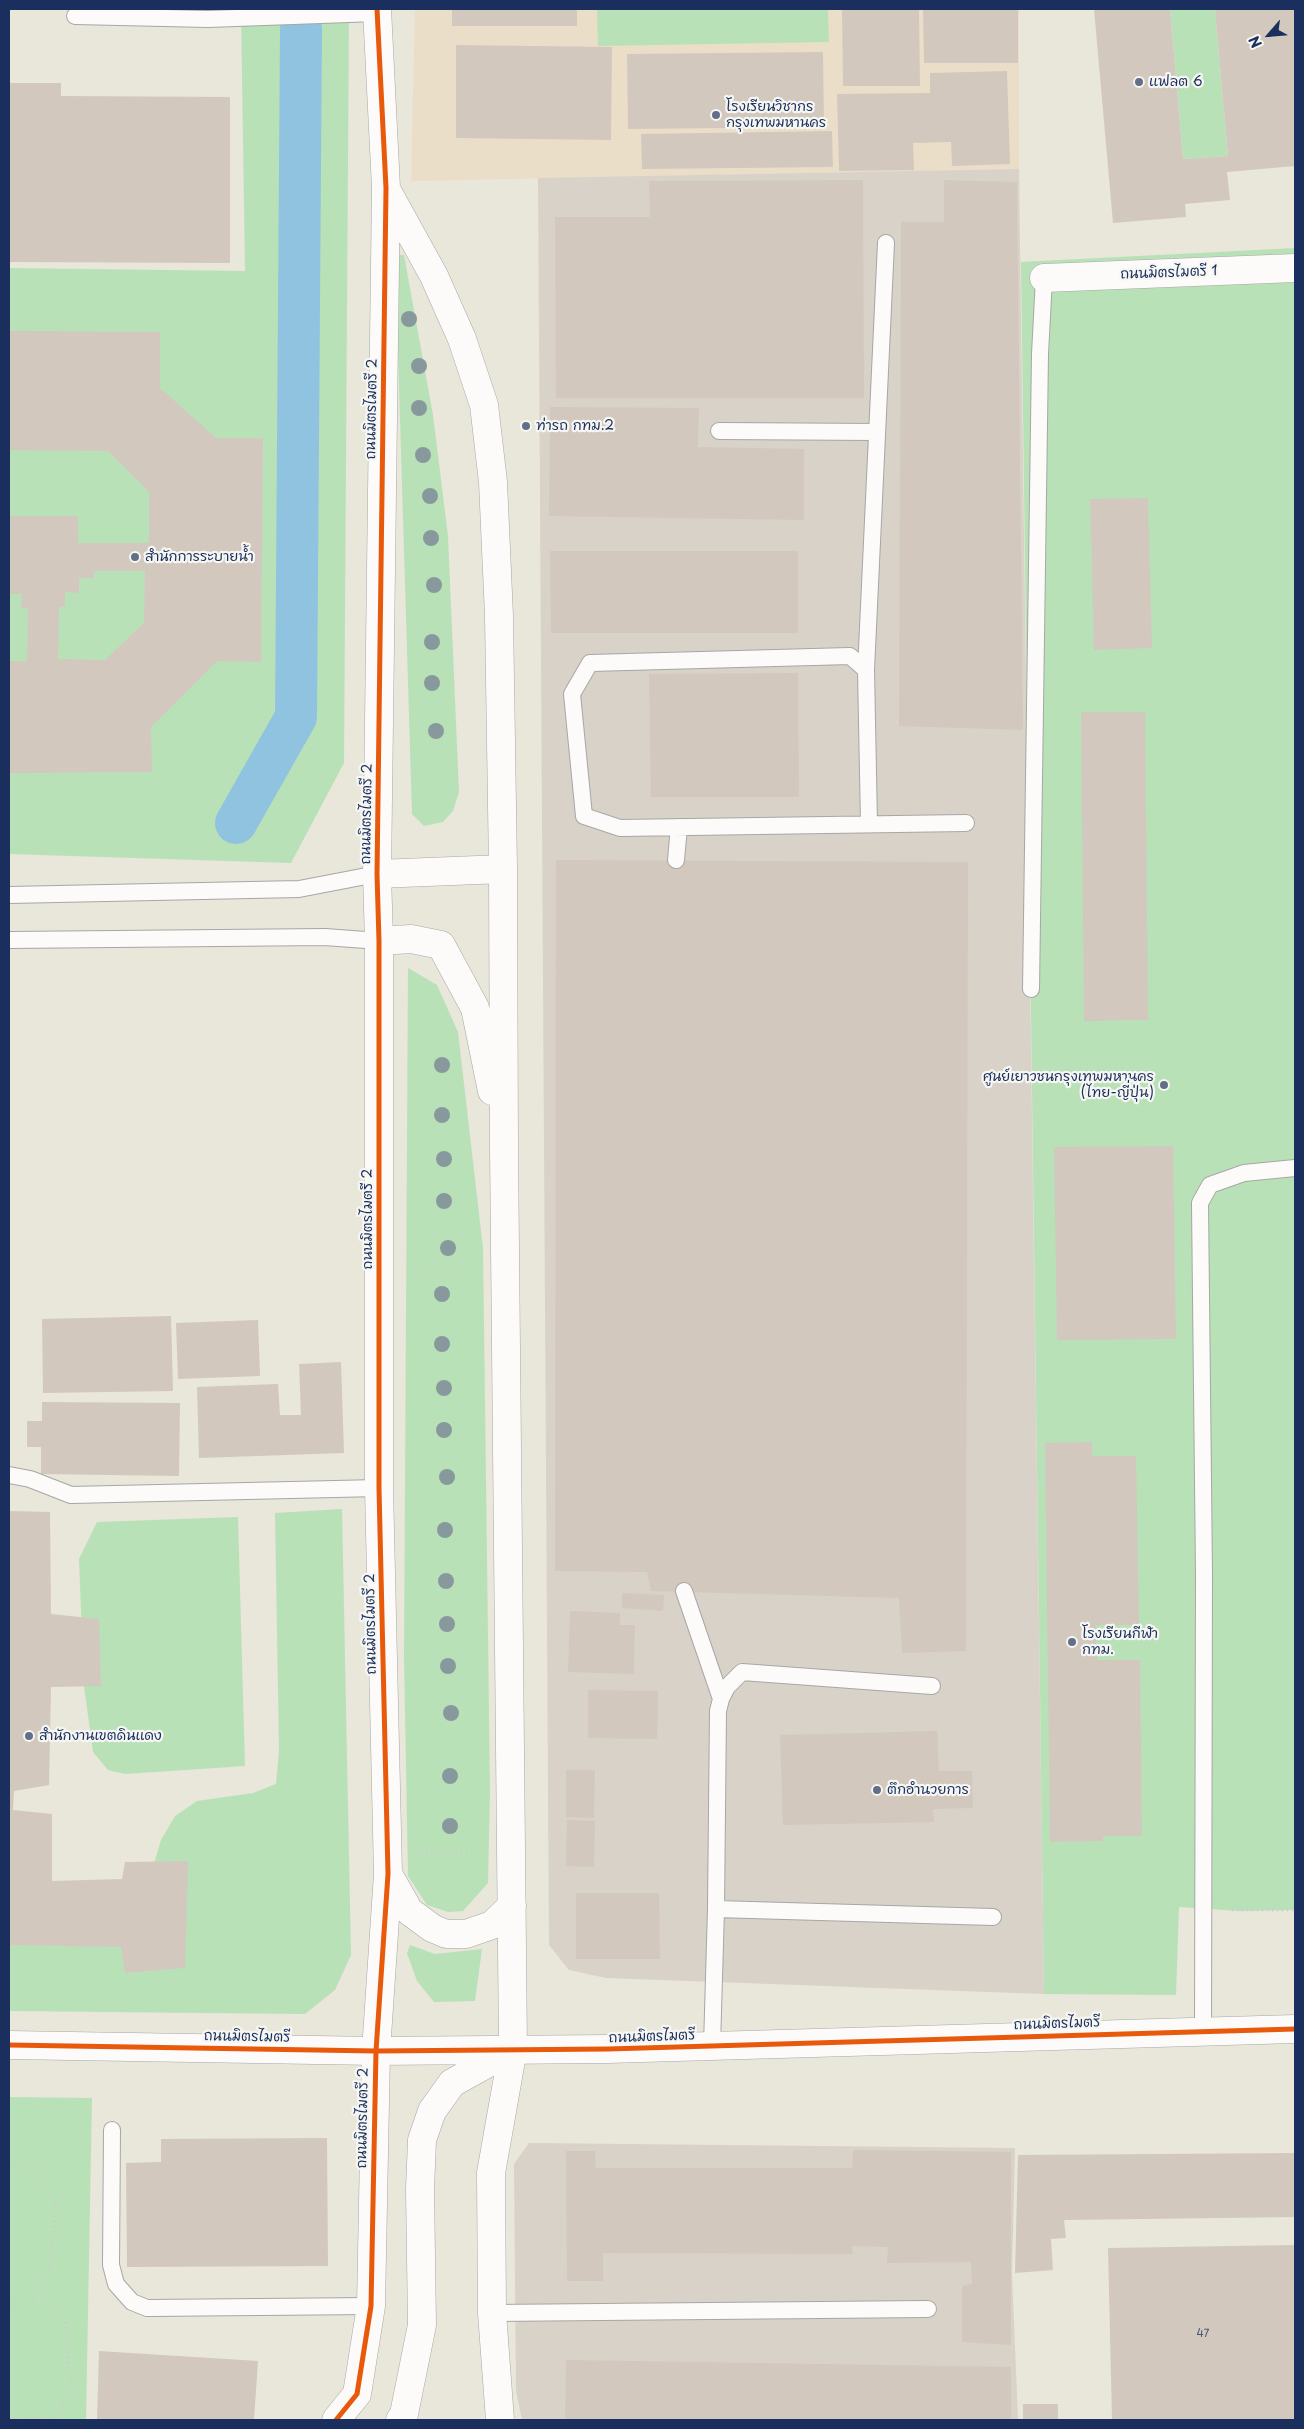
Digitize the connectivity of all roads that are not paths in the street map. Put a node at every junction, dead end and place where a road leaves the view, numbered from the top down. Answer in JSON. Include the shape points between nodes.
{"nodes":[{"id":1,"x":377,"y":11,"type":"edge"},
{"id":2,"x":208,"y":14,"type":"edge"},
{"id":3,"x":75,"y":16,"type":"dead end"},
{"id":4,"x":386,"y":188,"type":"junction"},
{"id":5,"x":886,"y":243,"type":"dead end"},
{"id":6,"x":1295,"y":268,"type":"edge"},
{"id":7,"x":1044,"y":278,"type":"joint"},
{"id":8,"x":719,"y":431,"type":"dead end"},
{"id":9,"x":877,"y":432,"type":"junction"},
{"id":10,"x":866,"y":670,"type":"junction"},
{"id":11,"x":966,"y":823,"type":"dead end"},
{"id":12,"x":869,"y":824,"type":"junction"},
{"id":13,"x":679,"y":827,"type":"junction"},
{"id":14,"x":676,"y":860,"type":"dead end"},
{"id":15,"x":503,"y":869,"type":"junction"},
{"id":16,"x":377,"y":874,"type":"junction"},
{"id":17,"x":9,"y":895,"type":"edge"},
{"id":18,"x":9,"y":940,"type":"edge"},
{"id":19,"x":379,"y":941,"type":"junction"},
{"id":20,"x":1030,"y":989,"type":"dead end"},
{"id":21,"x":504,"y":1149,"type":"junction"},
{"id":22,"x":1295,"y":1168,"type":"edge"},
{"id":23,"x":9,"y":1475,"type":"edge"},
{"id":24,"x":379,"y":1488,"type":"junction"},
{"id":25,"x":684,"y":1591,"type":"dead end"},
{"id":26,"x":932,"y":1686,"type":"dead end"},
{"id":27,"x":721,"y":1699,"type":"junction"},
{"id":28,"x":388,"y":1874,"type":"junction"},
{"id":29,"x":512,"y":1906,"type":"junction"},
{"id":30,"x":716,"y":1909,"type":"junction"},
{"id":31,"x":993,"y":1917,"type":"dead end"},
{"id":32,"x":1295,"y":2029,"type":"edge"},
{"id":33,"x":1203,"y":2030,"type":"junction"},
{"id":34,"x":9,"y":2045,"type":"edge"},
{"id":35,"x":712,"y":2046,"type":"junction"},
{"id":36,"x":513,"y":2050,"type":"junction"},
{"id":37,"x":376,"y":2051,"type":"junction"},
{"id":38,"x":112,"y":2130,"type":"dead end"},
{"id":39,"x":371,"y":2306,"type":"junction"},
{"id":40,"x":928,"y":2309,"type":"dead end"},
{"id":41,"x":492,"y":2313,"type":"junction"},
{"id":42,"x":336,"y":2420,"type":"edge"},
{"id":43,"x":400,"y":2420,"type":"edge"},
{"id":44,"x":500,"y":2420,"type":"edge"}],
"edges":[{"from":1,"to":2,"type":"lane"},
{"from":1,"to":4,"type":"street","name":"ถนนมิตรไมตรี 2"},
{"from":2,"to":3,"type":"lane"},
{"from":4,"to":15,"type":"street","name":"ถนนมิตรไมตรี 2","via":[[438,285],[462,339],[484,405],[493,482],[500,616]]},
{"from":4,"to":16,"type":"street","name":"ถนนมิตรไมตรี 2"},
{"from":5,"to":9,"type":"lane"},
{"from":6,"to":7,"type":"street","name":"ถนนมิตรไมตรี 1"},
{"from":7,"to":20,"type":"lane"},
{"from":8,"to":9,"type":"lane"},
{"from":9,"to":10,"type":"lane"},
{"from":10,"to":12,"type":"lane"},
{"from":10,"to":13,"type":"lane","via":[[850,656],[590,663],[572,694],[584,816],[620,828]]},
{"from":11,"to":12,"type":"lane"},
{"from":12,"to":13,"type":"lane"},
{"from":13,"to":14,"type":"lane"},
{"from":15,"to":16,"type":"street"},
{"from":15,"to":21,"type":"street","name":"ถนนมิตรไมตรี 2"},
{"from":16,"to":17,"type":"lane","via":[[299,889]]},
{"from":16,"to":19,"type":"street","name":"ถนนมิตรไมตรี 2"},
{"from":18,"to":19,"type":"lane","via":[[325,938]]},
{"from":19,"to":21,"type":"street","via":[[411,939],[441,945],[475,1008]]},
{"from":19,"to":24,"type":"street","name":"ถนนมิตรไมตรี 2"},
{"from":21,"to":29,"type":"street","name":"ถนนมิตรไมตรี 2"},
{"from":22,"to":33,"type":"lane","via":[[1244,1173],[1210,1185],[1200,1203],[1204,1574]]},
{"from":23,"to":24,"type":"lane","via":[[30,1479],[71,1495]]},
{"from":24,"to":28,"type":"street","name":"ถนนมิตรไมตรี 2"},
{"from":25,"to":27,"type":"lane"},
{"from":26,"to":27,"type":"lane","via":[[742,1672],[727,1687]]},
{"from":27,"to":30,"type":"lane","via":[[718,1711]]},
{"from":28,"to":29,"type":"street","via":[[409,1911],[446,1934],[466,1934],[492,1925]]},
{"from":28,"to":37,"type":"street","name":"ถนนมิตรไมตรี 2"},
{"from":29,"to":36,"type":"street","name":"ถนนมิตรไมตรี 2"},
{"from":30,"to":31,"type":"lane"},
{"from":30,"to":35,"type":"lane"},
{"from":32,"to":33,"type":"street","name":"ถนนมิตรไมตรี"},
{"from":33,"to":35,"type":"street","name":"ถนนมิตรไมตรี"},
{"from":34,"to":37,"type":"street","name":"ถนนมิตรไมตรี"},
{"from":35,"to":36,"type":"street","name":"ถนนมิตรไมตรี"},
{"from":36,"to":37,"type":"street","name":"ถนนมิตรไมตรี"},
{"from":36,"to":41,"type":"street","name":"ถนนมิตรไมตรี 2","via":[[491,2172]]},
{"from":36,"to":43,"type":"street","via":[[452,2083],[432,2111],[422,2140],[422,2325],[404,2414]]},
{"from":37,"to":39,"type":"street","name":"ถนนมิตรไมตรี 2"},
{"from":38,"to":39,"type":"lane","via":[[110,2265],[116,2284],[132,2302],[147,2308]]},
{"from":39,"to":42,"type":"street","name":"ถนนมิตรไมตรี 2","via":[[357,2394]]},
{"from":40,"to":41,"type":"lane"},
{"from":41,"to":44,"type":"street","name":"ถนนมิตรไมตรี 2"}]}
